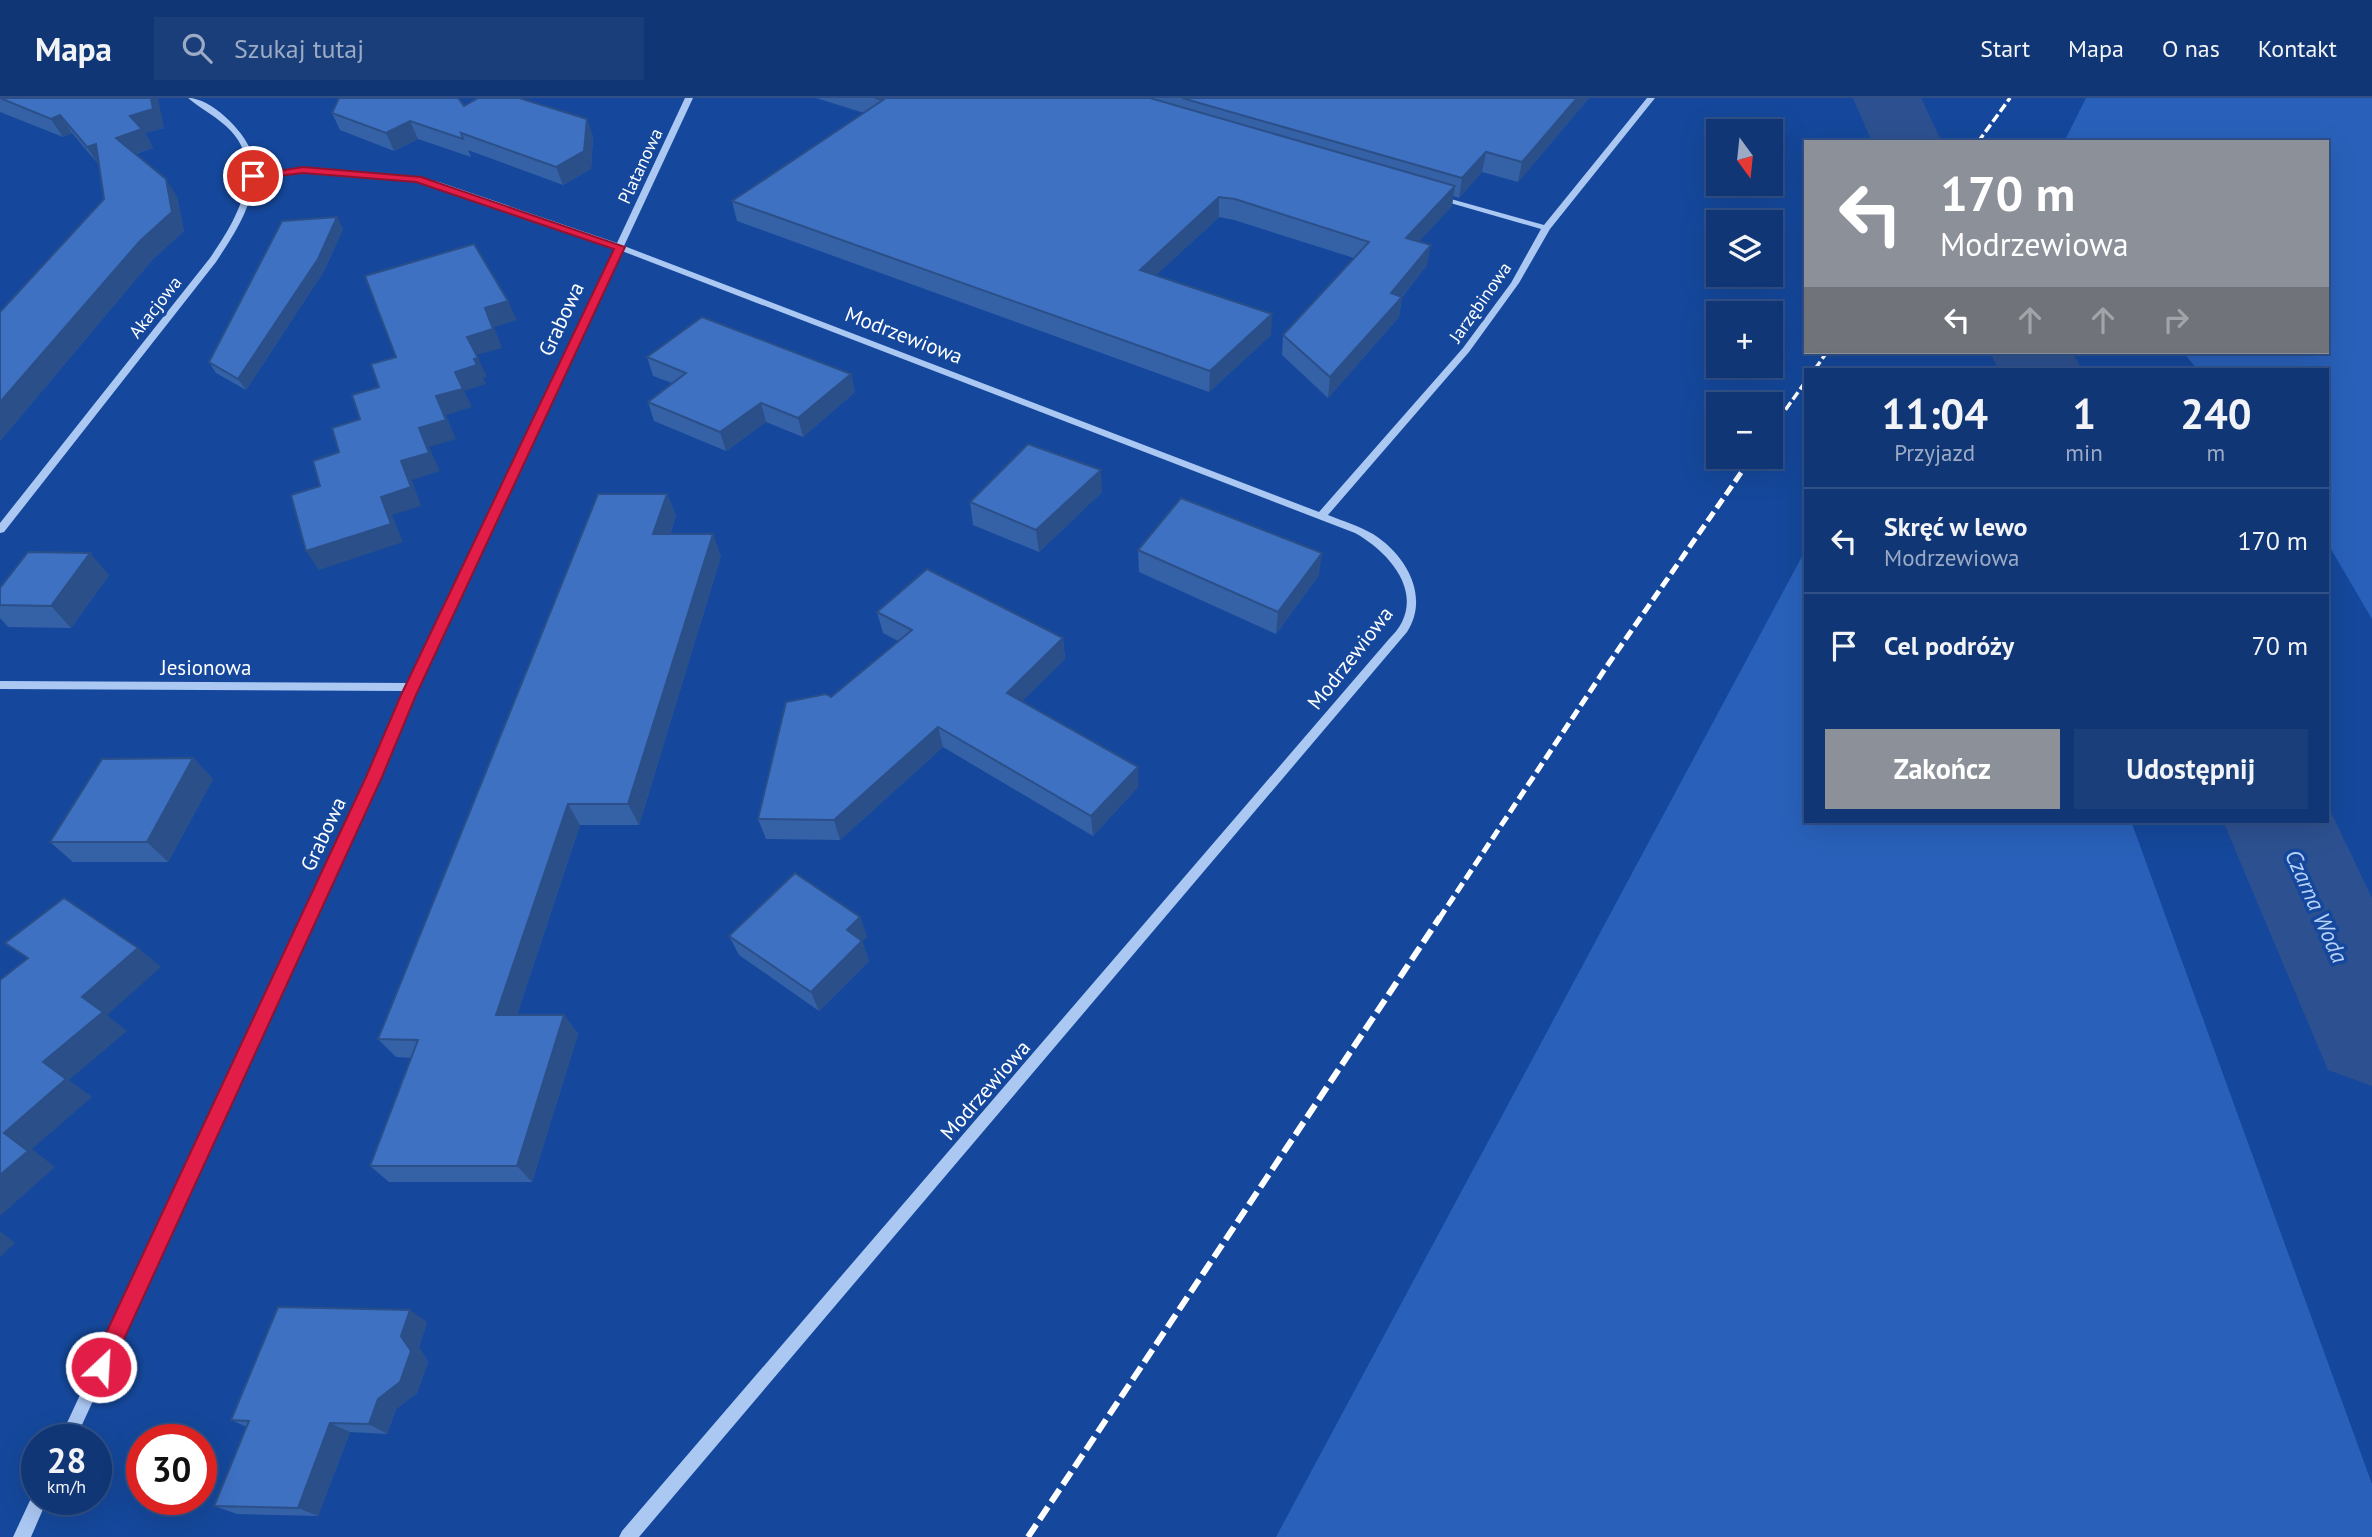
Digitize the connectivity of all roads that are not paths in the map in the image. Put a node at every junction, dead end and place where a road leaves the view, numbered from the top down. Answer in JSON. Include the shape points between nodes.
{"nodes":[{"id":1,"x":192,"y":98,"type":"edge"},
{"id":2,"x":689,"y":98,"type":"edge"},
{"id":3,"x":1651,"y":98,"type":"edge"},
{"id":4,"x":253,"y":176,"type":"junction"},
{"id":5,"x":1427,"y":194,"type":"edge"},
{"id":6,"x":1546,"y":228,"type":"junction"},
{"id":7,"x":620,"y":247,"type":"junction"},
{"id":8,"x":1322,"y":515,"type":"junction"},
{"id":9,"x":0,"y":530,"type":"edge"},
{"id":10,"x":0,"y":685,"type":"edge"},
{"id":11,"x":413,"y":687,"type":"junction"},
{"id":12,"x":74,"y":1424,"type":"edge"},
{"id":13,"x":32,"y":1515,"type":"edge"},
{"id":14,"x":22,"y":1537,"type":"edge"},
{"id":15,"x":628,"y":1537,"type":"edge"}],
"edges":[{"from":1,"to":4,"type":"street","via":[[218,113],[240,136]]},
{"from":2,"to":7,"type":"street","name":"Platanowa"},
{"from":3,"to":6,"type":"street","name":"Jarzębinowa"},
{"from":4,"to":7,"type":"street","name":"Modrzewiowa","via":[[303,170],[417,179]]},
{"from":4,"to":9,"type":"street","name":"Akacjowa","via":[[244,212],[224,245]]},
{"from":5,"to":6,"type":"street"},
{"from":6,"to":8,"type":"street","name":"Jarzębinowa","via":[[1515,283],[1466,350]]},
{"from":7,"to":8,"type":"street","name":"Modrzewiowa"},
{"from":7,"to":11,"type":"street","name":"Grabowa"},
{"from":8,"to":15,"type":"street","name":"Modrzewiowa","via":[[1364,533],[1394,558],[1409,591],[1406,624]]},
{"from":10,"to":11,"type":"street","name":"Jesionowa"},
{"from":11,"to":12,"type":"street","name":"Grabowa"},
{"from":13,"to":14,"type":"street"}]}
